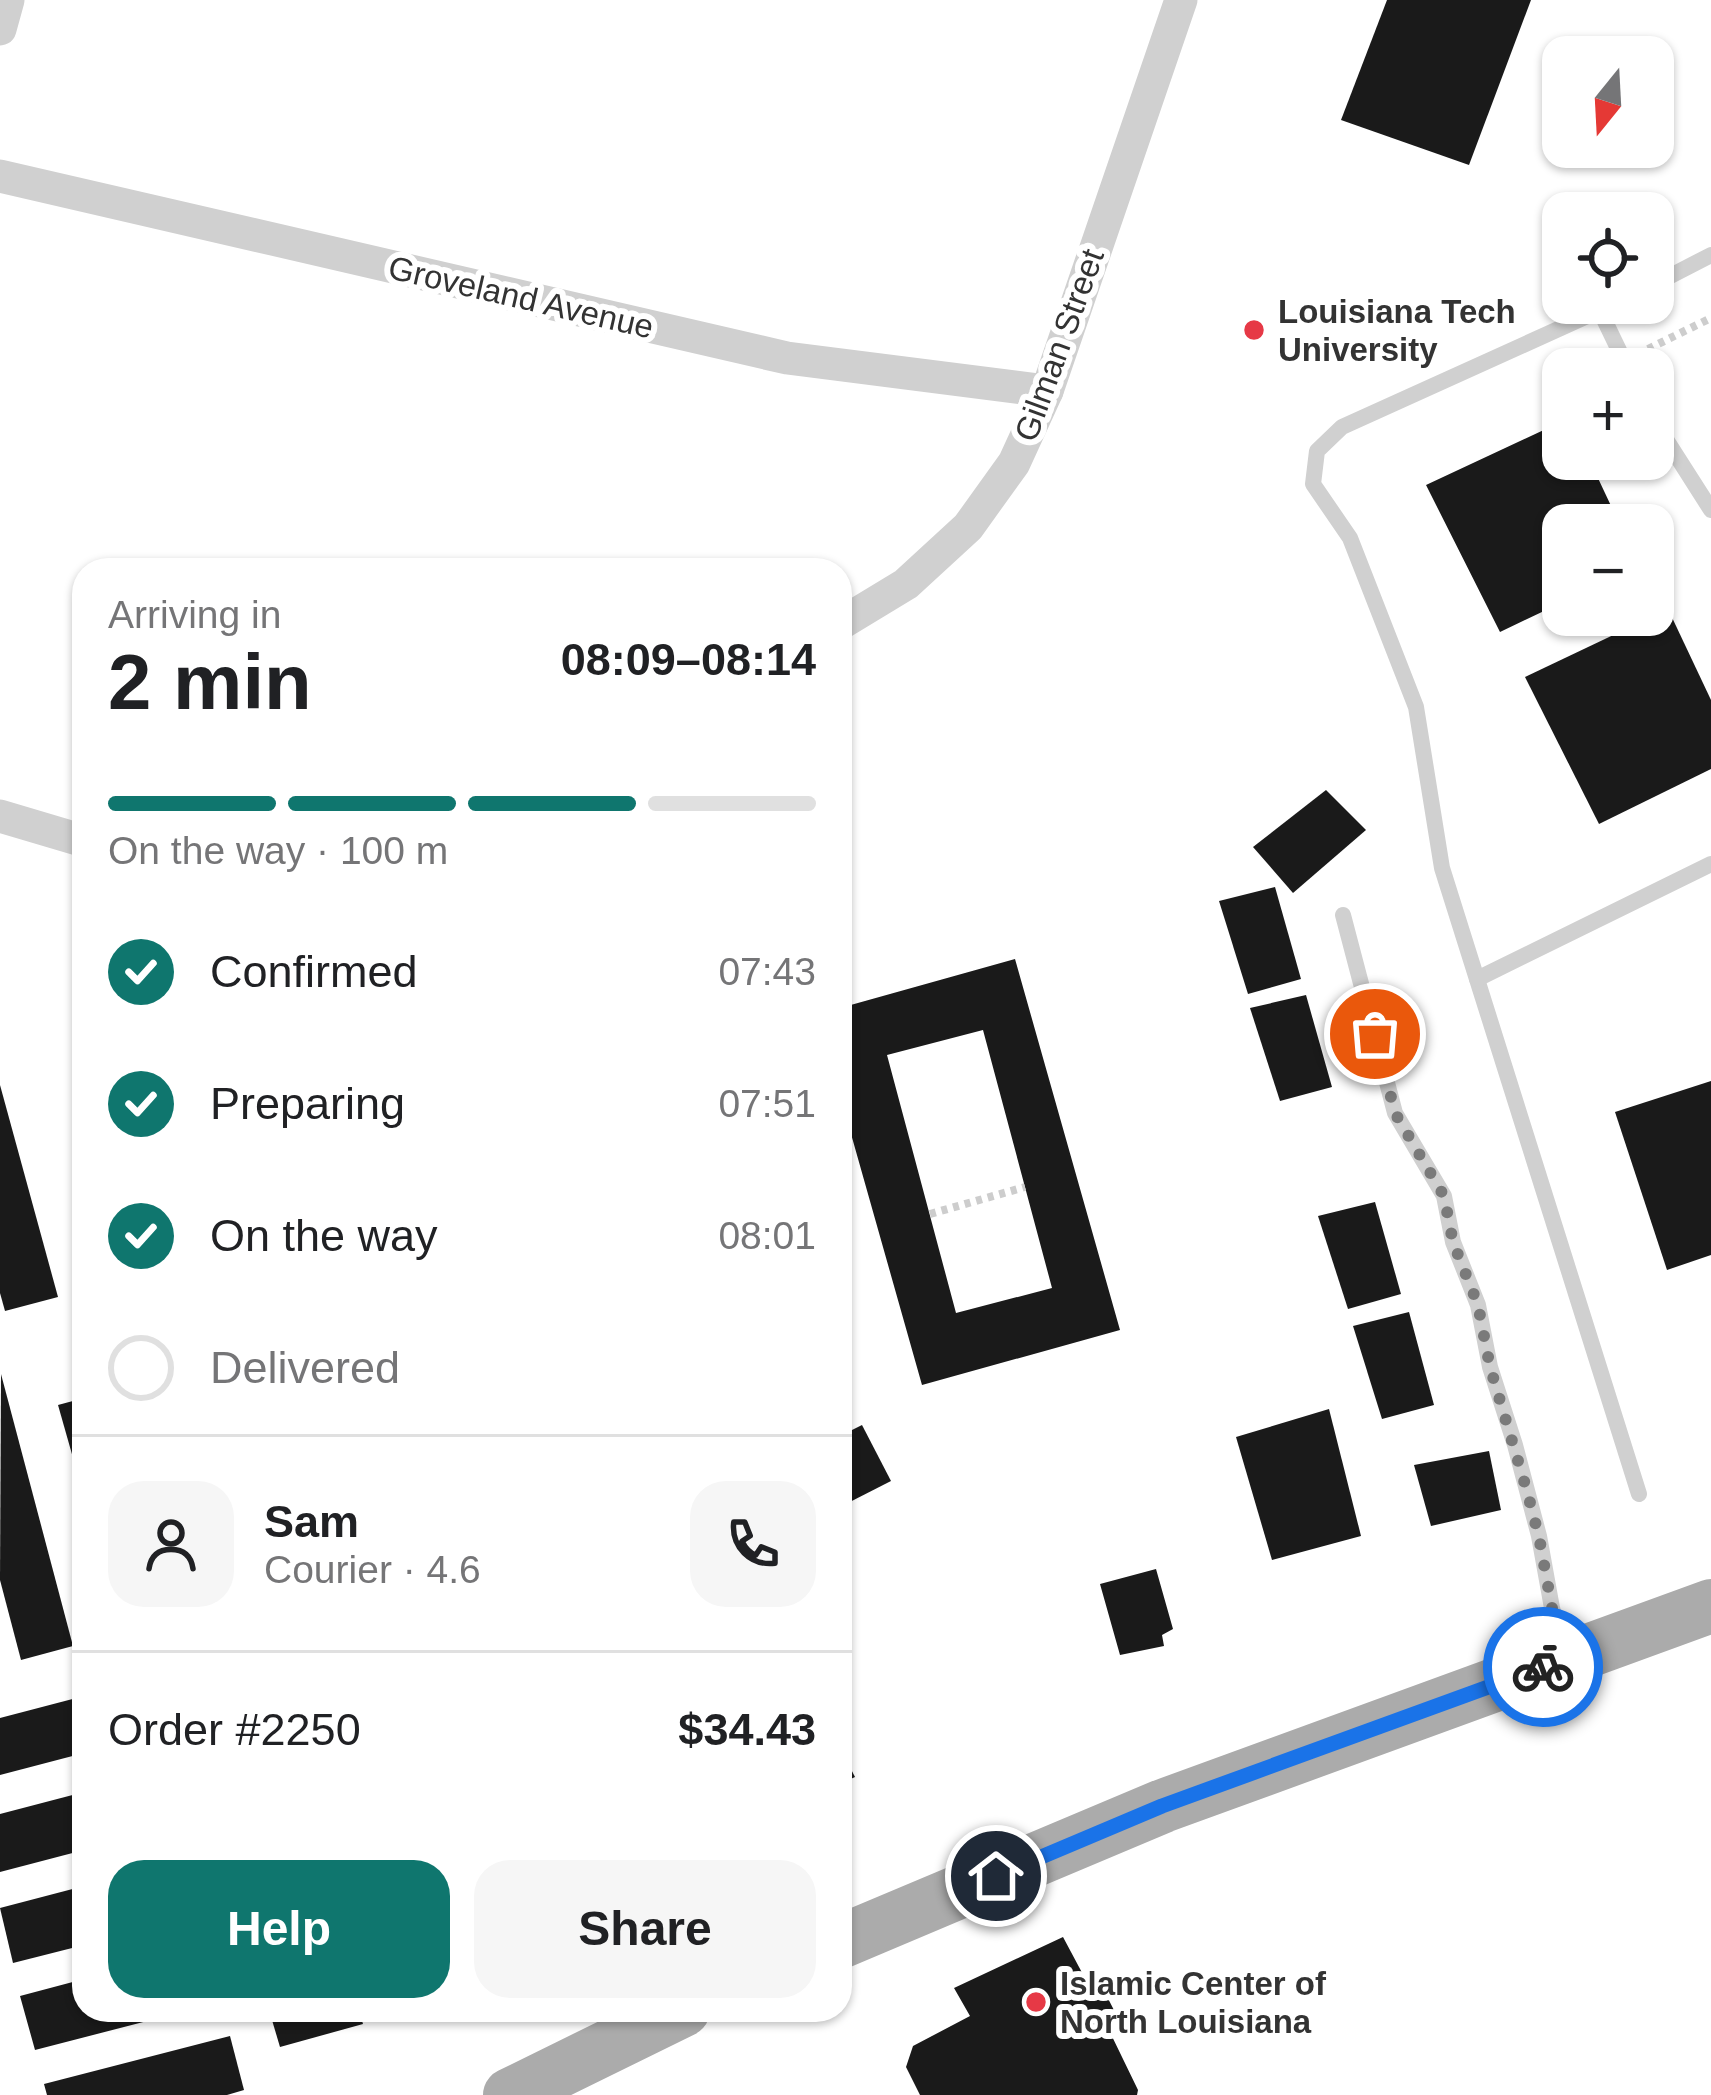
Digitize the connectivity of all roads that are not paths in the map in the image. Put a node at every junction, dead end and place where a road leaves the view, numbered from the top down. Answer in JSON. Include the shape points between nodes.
{"nodes":[{"id":1,"x":8,"y":0,"type":"edge"},
{"id":2,"x":1181,"y":0,"type":"edge"},
{"id":3,"x":0,"y":29,"type":"edge"},
{"id":4,"x":0,"y":176,"type":"edge"},
{"id":5,"x":1711,"y":255,"type":"edge"},
{"id":6,"x":1674,"y":274,"type":"edge"},
{"id":7,"x":1570,"y":324,"type":"edge"},
{"id":8,"x":1047,"y":391,"type":"junction"},
{"id":9,"x":1674,"y":451,"type":"edge"},
{"id":10,"x":1711,"y":510,"type":"edge"},
{"id":11,"x":852,"y":617,"type":"edge"},
{"id":12,"x":0,"y":816,"type":"edge"},
{"id":13,"x":72,"y":838,"type":"edge"},
{"id":14,"x":1711,"y":864,"type":"edge"},
{"id":15,"x":1343,"y":915,"type":"dead end"},
{"id":16,"x":1477,"y":979,"type":"junction"},
{"id":17,"x":1639,"y":1494,"type":"dead end"},
{"id":18,"x":1711,"y":1606,"type":"edge"},
{"id":19,"x":1567,"y":1658,"type":"junction"},
{"id":20,"x":852,"y":1937,"type":"edge"},
{"id":21,"x":659,"y":2022,"type":"edge"},
{"id":22,"x":511,"y":2095,"type":"edge"}],
"edges":[{"from":1,"to":3,"type":"street"},
{"from":2,"to":8,"type":"street","name":"Gilman Street"},
{"from":4,"to":8,"type":"street","name":"Groveland Avenue","via":[[787,358]]},
{"from":5,"to":6,"type":"lane"},
{"from":7,"to":16,"type":"lane","via":[[1342,427],[1317,451],[1313,484],[1350,538],[1416,707],[1442,868]]},
{"from":8,"to":11,"type":"street","name":"Gilman Street","via":[[1014,463],[968,526],[906,584]]},
{"from":9,"to":10,"type":"lane"},
{"from":12,"to":13,"type":"street"},
{"from":14,"to":16,"type":"lane"},
{"from":15,"to":19,"type":"lane","via":[[1395,1113],[1444,1196],[1478,1305]]},
{"from":16,"to":17,"type":"lane"},
{"from":18,"to":19,"type":"main road"},
{"from":19,"to":20,"type":"main road","via":[[1162,1806]]},
{"from":21,"to":22,"type":"main road"}]}
